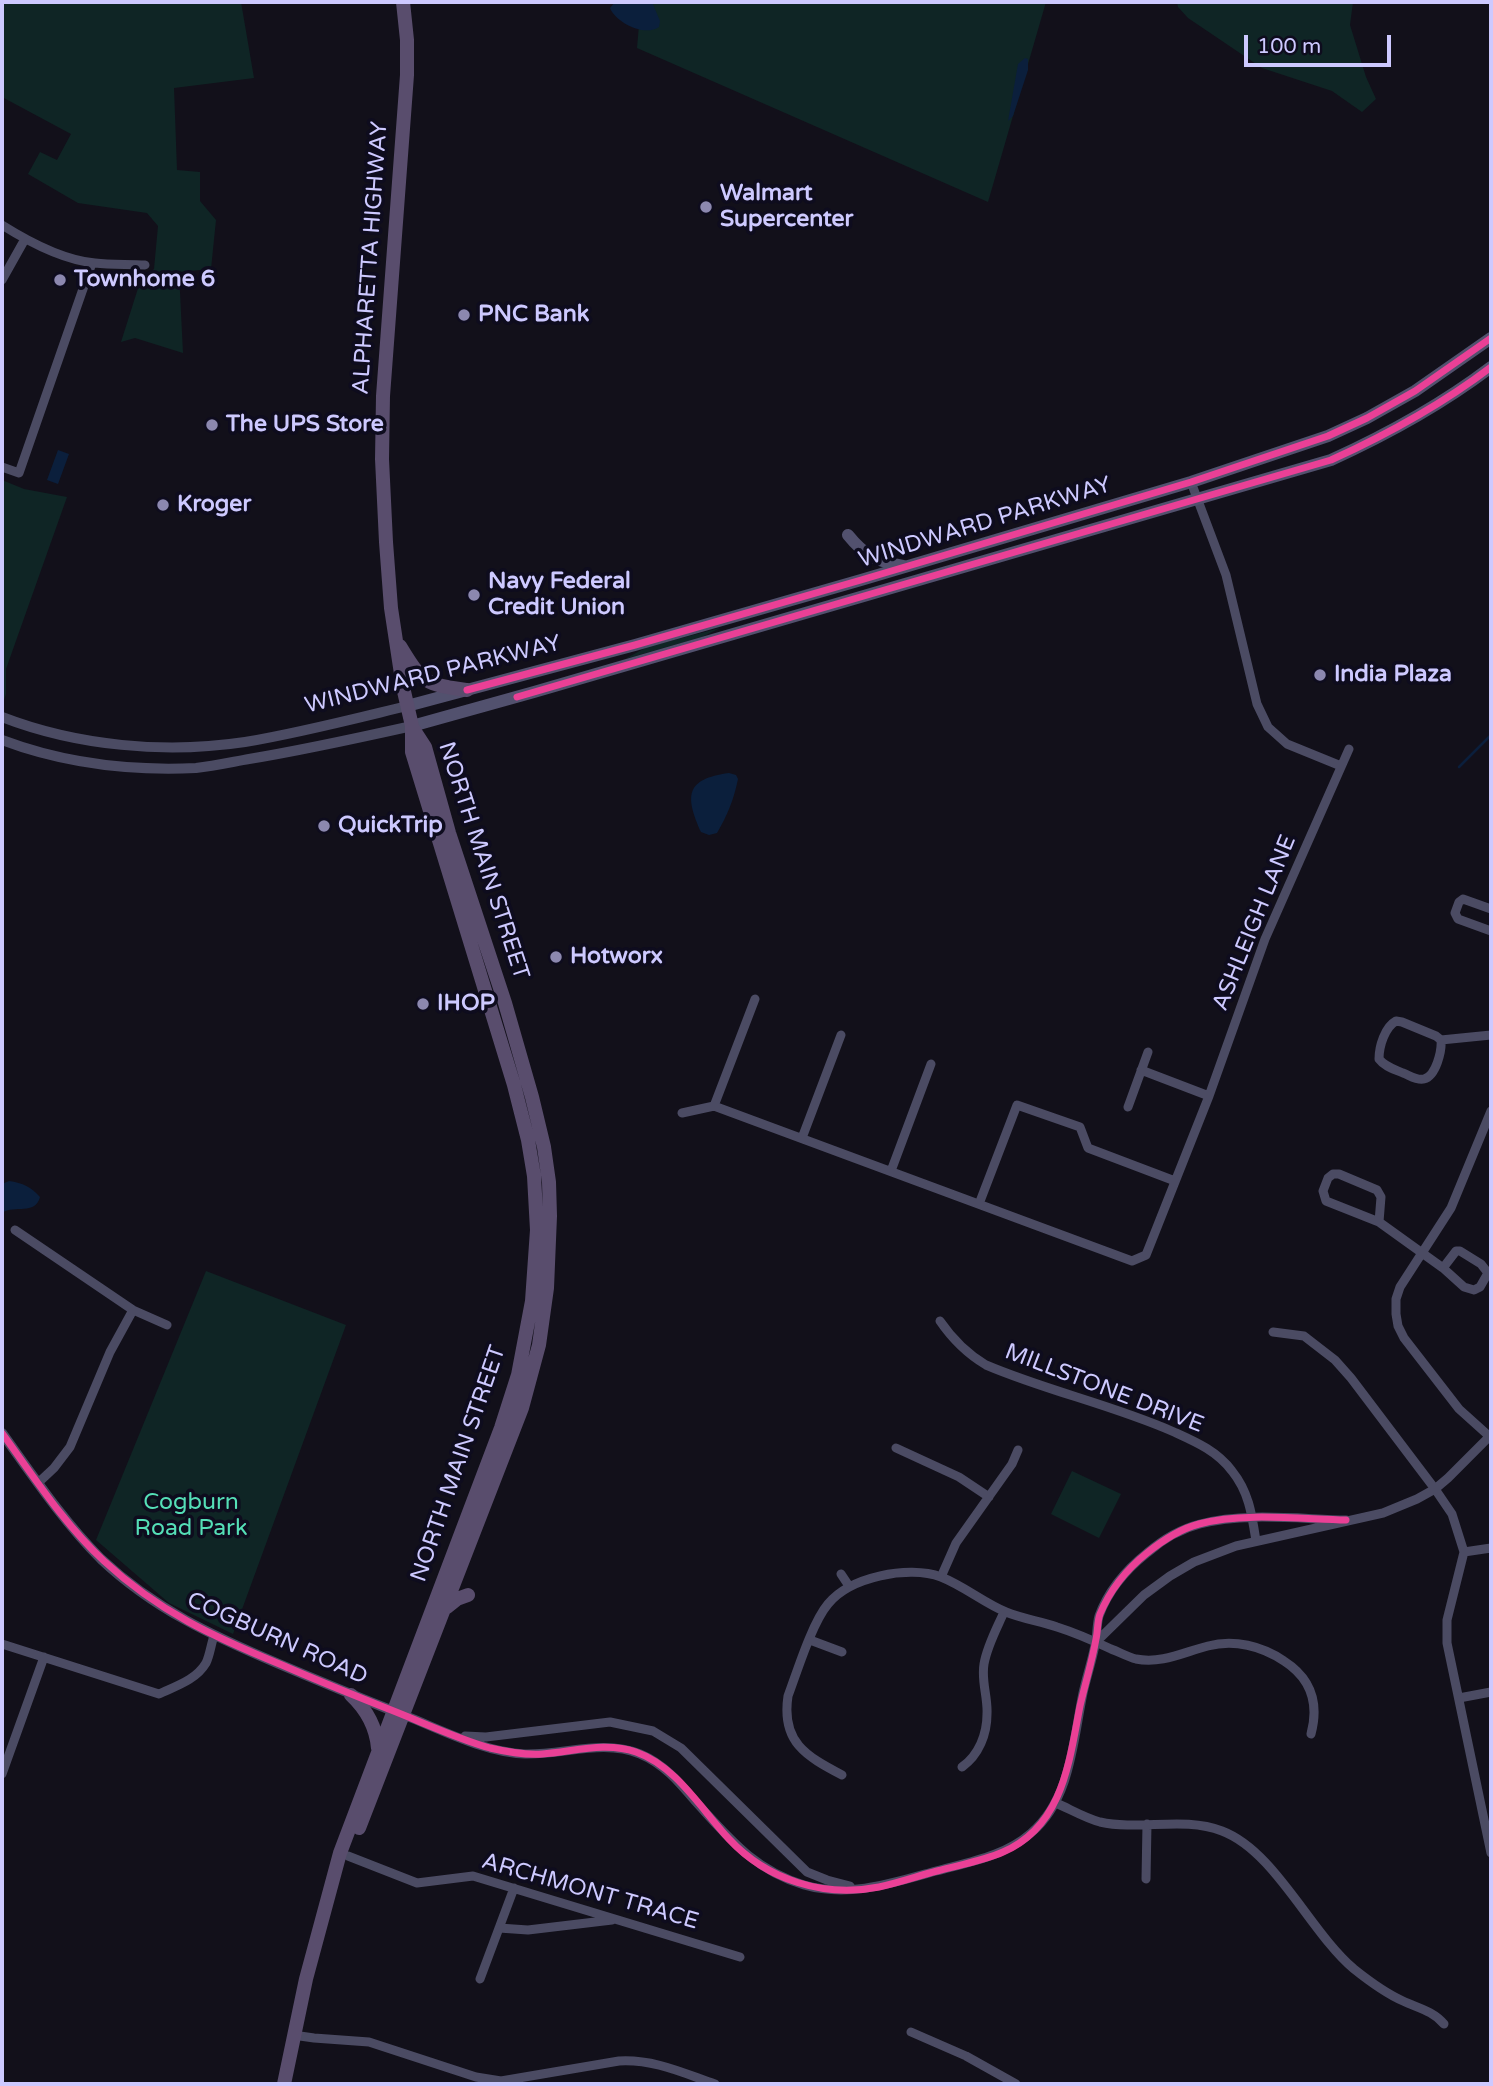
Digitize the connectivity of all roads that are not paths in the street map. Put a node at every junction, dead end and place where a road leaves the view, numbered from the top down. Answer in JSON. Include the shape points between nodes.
{"nodes":[{"id":1,"x":403,"y":2,"type":"edge"},
{"id":2,"x":2,"y":225,"type":"edge"},
{"id":3,"x":25,"y":239,"type":"junction"},
{"id":4,"x":92,"y":263,"type":"junction"},
{"id":5,"x":145,"y":265,"type":"dead end"},
{"id":6,"x":2,"y":280,"type":"edge"},
{"id":7,"x":1491,"y":338,"type":"edge"},
{"id":8,"x":1491,"y":367,"type":"edge"},
{"id":9,"x":2,"y":467,"type":"edge"},
{"id":10,"x":1191,"y":482,"type":"junction"},
{"id":11,"x":1198,"y":497,"type":"junction"},
{"id":12,"x":848,"y":535,"type":"dead end"},
{"id":13,"x":906,"y":566,"type":"junction"},
{"id":14,"x":396,"y":638,"type":"junction"},
{"id":15,"x":467,"y":690,"type":"junction"},
{"id":16,"x":407,"y":706,"type":"junction"},
{"id":17,"x":2,"y":717,"type":"edge"},
{"id":18,"x":412,"y":726,"type":"junction"},
{"id":19,"x":2,"y":740,"type":"edge"},
{"id":20,"x":1349,"y":749,"type":"dead end"},
{"id":21,"x":1341,"y":766,"type":"junction"},
{"id":22,"x":1491,"y":908,"type":"edge"},
{"id":23,"x":1491,"y":932,"type":"edge"},
{"id":24,"x":755,"y":999,"type":"dead end"},
{"id":25,"x":841,"y":1035,"type":"dead end"},
{"id":26,"x":1491,"y":1035,"type":"edge"},
{"id":27,"x":1441,"y":1040,"type":"junction"},
{"id":28,"x":1148,"y":1052,"type":"dead end"},
{"id":29,"x":931,"y":1064,"type":"dead end"},
{"id":30,"x":1141,"y":1070,"type":"junction"},
{"id":31,"x":1209,"y":1096,"type":"junction"},
{"id":32,"x":714,"y":1105,"type":"junction"},
{"id":33,"x":1128,"y":1107,"type":"dead end"},
{"id":34,"x":1491,"y":1111,"type":"edge"},
{"id":35,"x":682,"y":1113,"type":"dead end"},
{"id":36,"x":802,"y":1138,"type":"junction"},
{"id":37,"x":891,"y":1171,"type":"junction"},
{"id":38,"x":1175,"y":1181,"type":"junction"},
{"id":39,"x":979,"y":1204,"type":"junction"},
{"id":40,"x":1378,"y":1222,"type":"junction"},
{"id":41,"x":15,"y":1230,"type":"dead end"},
{"id":42,"x":1422,"y":1253,"type":"junction"},
{"id":43,"x":1443,"y":1268,"type":"junction"},
{"id":44,"x":133,"y":1310,"type":"junction"},
{"id":45,"x":940,"y":1321,"type":"dead end"},
{"id":46,"x":167,"y":1325,"type":"dead end"},
{"id":47,"x":1273,"y":1332,"type":"dead end"},
{"id":48,"x":2,"y":1433,"type":"edge"},
{"id":49,"x":1491,"y":1434,"type":"edge"},
{"id":50,"x":896,"y":1448,"type":"dead end"},
{"id":51,"x":1018,"y":1450,"type":"dead end"},
{"id":52,"x":38,"y":1483,"type":"junction"},
{"id":53,"x":1435,"y":1489,"type":"junction"},
{"id":54,"x":989,"y":1497,"type":"junction"},
{"id":55,"x":1253,"y":1518,"type":"junction"},
{"id":56,"x":1346,"y":1520,"type":"junction"},
{"id":57,"x":1256,"y":1541,"type":"junction"},
{"id":58,"x":1491,"y":1548,"type":"edge"},
{"id":59,"x":1464,"y":1552,"type":"junction"},
{"id":60,"x":841,"y":1574,"type":"dead end"},
{"id":61,"x":941,"y":1577,"type":"junction"},
{"id":62,"x":849,"y":1586,"type":"junction"},
{"id":63,"x":468,"y":1595,"type":"dead end"},
{"id":64,"x":444,"y":1611,"type":"junction"},
{"id":65,"x":1004,"y":1612,"type":"junction"},
{"id":66,"x":214,"y":1636,"type":"junction"},
{"id":67,"x":810,"y":1640,"type":"junction"},
{"id":68,"x":1096,"y":1642,"type":"junction"},
{"id":69,"x":2,"y":1644,"type":"edge"},
{"id":70,"x":842,"y":1652,"type":"dead end"},
{"id":71,"x":44,"y":1657,"type":"junction"},
{"id":72,"x":1491,"y":1692,"type":"edge"},
{"id":73,"x":351,"y":1695,"type":"junction"},
{"id":74,"x":1459,"y":1698,"type":"junction"},
{"id":75,"x":399,"y":1713,"type":"junction"},
{"id":76,"x":1311,"y":1734,"type":"dead end"},
{"id":77,"x":453,"y":1735,"type":"junction"},
{"id":78,"x":378,"y":1751,"type":"junction"},
{"id":79,"x":962,"y":1767,"type":"dead end"},
{"id":80,"x":2,"y":1774,"type":"edge"},
{"id":81,"x":842,"y":1775,"type":"dead end"},
{"id":82,"x":1056,"y":1803,"type":"junction"},
{"id":83,"x":1147,"y":1824,"type":"junction"},
{"id":84,"x":1488,"y":1824,"type":"edge"},
{"id":85,"x":1491,"y":1853,"type":"edge"},
{"id":86,"x":348,"y":1856,"type":"junction"},
{"id":87,"x":1146,"y":1879,"type":"dead end"},
{"id":88,"x":514,"y":1888,"type":"junction"},
{"id":89,"x":861,"y":1889,"type":"junction"},
{"id":90,"x":617,"y":1919,"type":"junction"},
{"id":91,"x":320,"y":1923,"type":"junction"},
{"id":92,"x":499,"y":1928,"type":"junction"},
{"id":93,"x":740,"y":1957,"type":"dead end"},
{"id":94,"x":480,"y":1979,"type":"dead end"},
{"id":95,"x":1444,"y":2024,"type":"dead end"},
{"id":96,"x":911,"y":2032,"type":"dead end"},
{"id":97,"x":293,"y":2035,"type":"junction"},
{"id":98,"x":284,"y":2084,"type":"edge"},
{"id":99,"x":715,"y":2084,"type":"edge"},
{"id":100,"x":1016,"y":2084,"type":"edge"}],
"edges":[{"from":1,"to":14,"type":"main road","name":"ALPHARETTA HIGHWAY","via":[[407,75],[382,459]]},
{"from":2,"to":3,"type":"street"},
{"from":3,"to":4,"type":"street"},
{"from":3,"to":6,"type":"street"},
{"from":4,"to":5,"type":"street"},
{"from":4,"to":9,"type":"street","via":[[19,473]]},
{"from":7,"to":10,"type":"main road","name":"WINDWARD PARKWAY","via":[[1367,418],[1328,436]]},
{"from":8,"to":11,"type":"main road","name":"WINDWARD PARKWAY","via":[[1429,410],[1342,454]]},
{"from":10,"to":11,"type":"street"},
{"from":10,"to":13,"type":"main road","name":"WINDWARD PARKWAY"},
{"from":11,"to":18,"type":"main road","name":"WINDWARD PARKWAY"},
{"from":11,"to":21,"type":"street","via":[[1226,575],[1257,704],[1268,727],[1287,744]]},
{"from":12,"to":13,"type":"main road","via":[[871,558]]},
{"from":13,"to":15,"type":"main road","name":"WINDWARD PARKWAY"},
{"from":14,"to":15,"type":"main road","via":[[428,682]]},
{"from":14,"to":16,"type":"main road","name":"ALPHARETTA HIGHWAY"},
{"from":15,"to":16,"type":"main road","name":"WINDWARD PARKWAY"},
{"from":16,"to":17,"type":"street","name":"WINDWARD PARKWAY","via":[[282,735],[204,746],[98,742]]},
{"from":16,"to":18,"type":"main road","name":"ALPHARETTA HIGHWAY"},
{"from":18,"to":19,"type":"street","name":"WINDWARD PARKWAY","via":[[319,748],[198,768],[84,762]]},
{"from":18,"to":64,"type":"main road","name":"NORTH MAIN STREET","via":[[425,747],[505,1003],[544,1147],[550,1202],[547,1288],[534,1365],[514,1432]]},
{"from":18,"to":75,"type":"main road","name":"NORTH MAIN STREET","via":[[412,752],[427,808],[523,1118],[534,1176],[537,1230],[532,1301],[514,1389]]},
{"from":20,"to":21,"type":"street","name":"ASHLEIGH LANE"},
{"from":21,"to":31,"type":"street","name":"ASHLEIGH LANE","via":[[1265,939]]},
{"from":22,"to":23,"type":"street","via":[[1463,900],[1455,913],[1458,919]]},
{"from":24,"to":32,"type":"street"},
{"from":25,"to":36,"type":"street"},
{"from":26,"to":27,"type":"street"},
{"from":27,"to":27,"type":"street","via":[[1442,1049],[1426,1079],[1379,1059],[1388,1028],[1396,1021]]},
{"from":28,"to":30,"type":"street"},
{"from":29,"to":37,"type":"street"},
{"from":30,"to":31,"type":"street"},
{"from":30,"to":33,"type":"street"},
{"from":31,"to":38,"type":"street","name":"ASHLEIGH LANE"},
{"from":32,"to":35,"type":"street"},
{"from":32,"to":36,"type":"street","name":"ASHLEIGH LANE"},
{"from":34,"to":42,"type":"street","via":[[1451,1208]]},
{"from":36,"to":37,"type":"street","name":"ASHLEIGH LANE"},
{"from":37,"to":39,"type":"street","name":"ASHLEIGH LANE"},
{"from":38,"to":39,"type":"street","name":"ASHLEIGH LANE","via":[[1146,1255],[1132,1261]]},
{"from":38,"to":39,"type":"street","via":[[1088,1148],[1080,1127],[1017,1105]]},
{"from":40,"to":40,"type":"street","via":[[1326,1201],[1323,1191],[1328,1178],[1339,1174],[1377,1190],[1381,1197]]},
{"from":40,"to":42,"type":"street"},
{"from":41,"to":44,"type":"street"},
{"from":42,"to":43,"type":"street"},
{"from":42,"to":49,"type":"street","via":[[1396,1299],[1398,1326],[1459,1409]]},
{"from":43,"to":43,"type":"street","via":[[1460,1251],[1488,1273],[1474,1290],[1458,1283]]},
{"from":44,"to":46,"type":"street"},
{"from":44,"to":52,"type":"street","via":[[70,1447]]},
{"from":45,"to":55,"type":"street","name":"MILLSTONE DRIVE","via":[[954,1340],[986,1365],[1198,1443],[1233,1472],[1249,1498]]},
{"from":47,"to":53,"type":"street","via":[[1304,1336],[1335,1360]]},
{"from":48,"to":52,"type":"street","name":"COGBURN ROAD"},
{"from":49,"to":53,"type":"street"},
{"from":50,"to":54,"type":"street","via":[[959,1477]]},
{"from":51,"to":54,"type":"street"},
{"from":52,"to":66,"type":"street","name":"COGBURN ROAD","via":[[111,1567],[160,1605]]},
{"from":53,"to":56,"type":"street","via":[[1383,1513]]},
{"from":53,"to":59,"type":"street","via":[[1452,1514]]},
{"from":54,"to":61,"type":"street","via":[[956,1543]]},
{"from":55,"to":56,"type":"street"},
{"from":55,"to":57,"type":"street","name":"MILLSTONE DRIVE"},
{"from":55,"to":68,"type":"street","via":[[1197,1524],[1165,1539],[1137,1561],[1115,1586],[1099,1616]]},
{"from":56,"to":57,"type":"street"},
{"from":57,"to":68,"type":"street","via":[[1217,1552],[1170,1576]]},
{"from":58,"to":59,"type":"street"},
{"from":59,"to":74,"type":"street","via":[[1447,1620]]},
{"from":60,"to":62,"type":"street"},
{"from":61,"to":62,"type":"street","via":[[906,1573]]},
{"from":61,"to":65,"type":"street"},
{"from":62,"to":67,"type":"street","via":[[825,1606]]},
{"from":63,"to":64,"type":"main road"},
{"from":64,"to":75,"type":"main road","name":"NORTH MAIN STREET"},
{"from":65,"to":68,"type":"street"},
{"from":65,"to":79,"type":"street","via":[[984,1664],[985,1734]]},
{"from":66,"to":71,"type":"street","via":[[206,1662],[197,1673],[159,1693]]},
{"from":66,"to":73,"type":"street","name":"COGBURN ROAD"},
{"from":67,"to":70,"type":"street"},
{"from":67,"to":81,"type":"street","via":[[788,1696],[787,1724],[803,1753]]},
{"from":68,"to":76,"type":"street","via":[[1136,1658],[1157,1660],[1229,1643],[1270,1653],[1286,1662],[1313,1693],[1316,1716]]},
{"from":68,"to":82,"type":"street"},
{"from":69,"to":71,"type":"street"},
{"from":71,"to":80,"type":"street"},
{"from":72,"to":74,"type":"street"},
{"from":73,"to":75,"type":"street","name":"COGBURN ROAD"},
{"from":73,"to":78,"type":"main road","via":[[371,1720]]},
{"from":74,"to":84,"type":"street"},
{"from":75,"to":77,"type":"street"},
{"from":75,"to":78,"type":"main road","name":"NORTH MAIN STREET"},
{"from":75,"to":86,"type":"main road","name":"NORTH MAIN STREET"},
{"from":77,"to":89,"type":"street","via":[[521,1754],[607,1747],[639,1753],[671,1773],[733,1843],[761,1866],[807,1886]]},
{"from":77,"to":89,"type":"street","via":[[486,1737],[610,1722],[653,1731],[681,1748],[807,1872]]},
{"from":78,"to":91,"type":"main road","name":"NORTH MAIN STREET"},
{"from":82,"to":83,"type":"street","via":[[1100,1822]]},
{"from":82,"to":89,"type":"street","via":[[1033,1832],[1003,1852]]},
{"from":83,"to":87,"type":"street"},
{"from":83,"to":95,"type":"street","via":[[1202,1825],[1241,1841],[1353,1968],[1382,1990],[1431,2012]]},
{"from":84,"to":85,"type":"street"},
{"from":86,"to":88,"type":"street","name":"ARCHMONT TRACE","via":[[417,1883],[473,1876]]},
{"from":86,"to":91,"type":"main road","name":"NORTH MAIN STREET"},
{"from":88,"to":90,"type":"street","name":"ARCHMONT TRACE"},
{"from":88,"to":92,"type":"street"},
{"from":90,"to":92,"type":"street","via":[[528,1930]]},
{"from":90,"to":93,"type":"street","name":"ARCHMONT TRACE"},
{"from":91,"to":97,"type":"main road","name":"NORTH MAIN STREET"},
{"from":92,"to":94,"type":"street"},
{"from":96,"to":100,"type":"street"},
{"from":97,"to":98,"type":"main road","name":"NORTH MAIN STREET"},
{"from":97,"to":99,"type":"street","via":[[369,2042],[501,2081],[639,2060]]}]}
